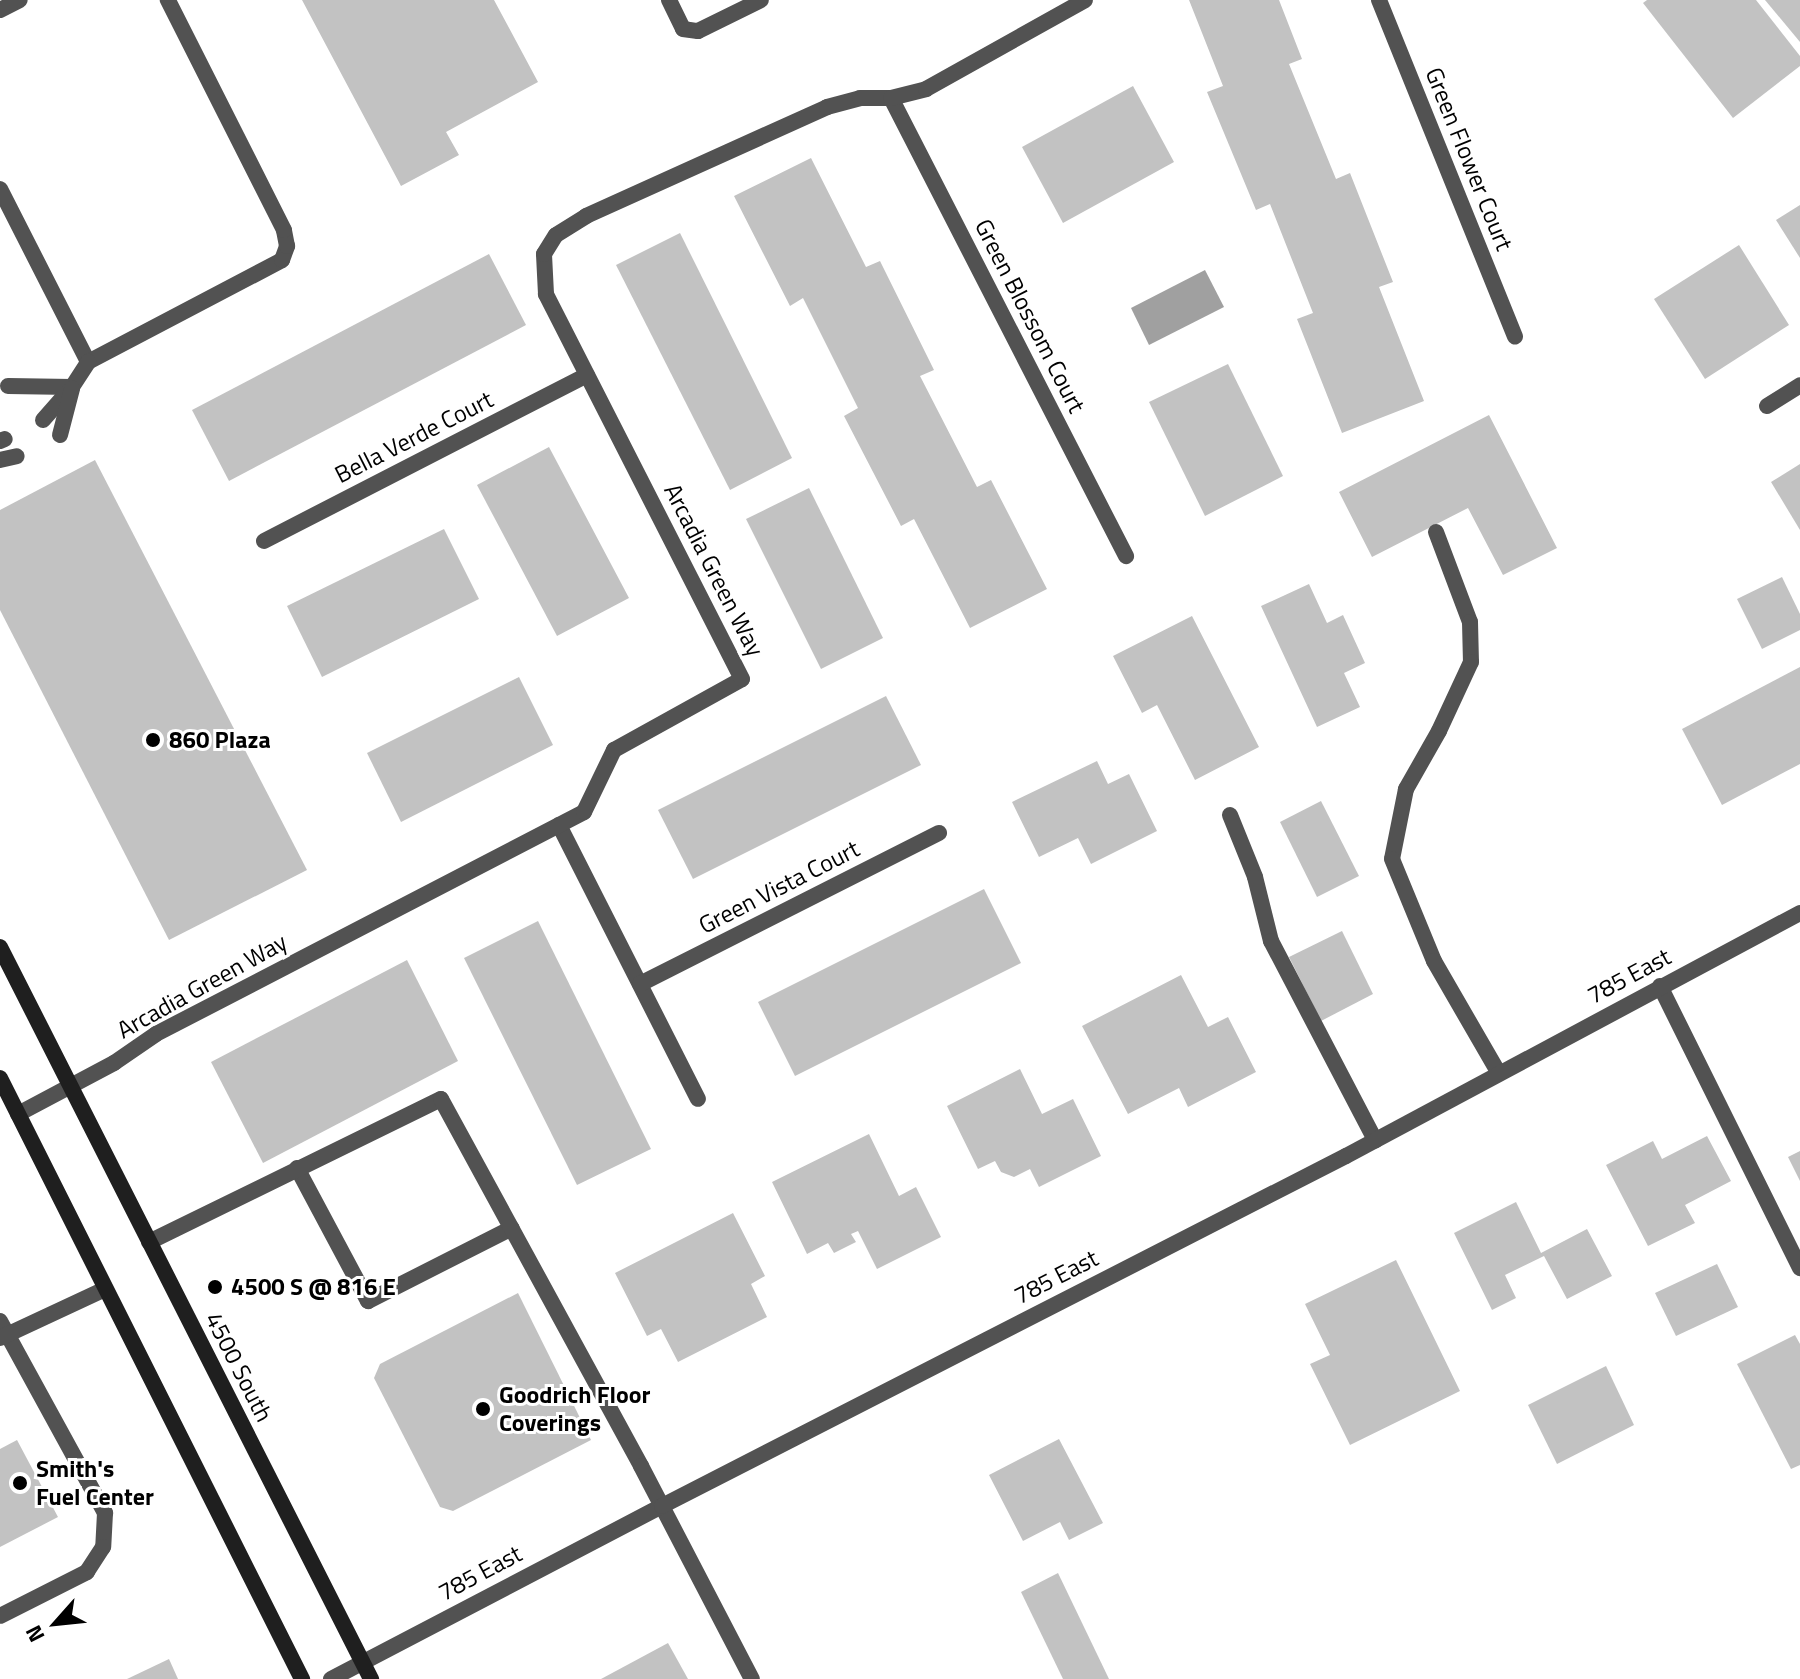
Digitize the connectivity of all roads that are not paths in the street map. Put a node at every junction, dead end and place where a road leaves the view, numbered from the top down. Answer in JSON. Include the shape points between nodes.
{"nodes":[{"id":1,"x":20,"y":0,"type":"edge"},
{"id":2,"x":168,"y":0,"type":"edge"},
{"id":3,"x":669,"y":0,"type":"edge"},
{"id":4,"x":761,"y":0,"type":"edge"},
{"id":5,"x":1085,"y":0,"type":"edge"},
{"id":6,"x":1379,"y":0,"type":"edge"},
{"id":7,"x":0,"y":10,"type":"edge"},
{"id":8,"x":891,"y":98,"type":"junction"},
{"id":9,"x":0,"y":189,"type":"edge"},
{"id":10,"x":1515,"y":337,"type":"dead end"},
{"id":11,"x":88,"y":362,"type":"junction"},
{"id":12,"x":587,"y":375,"type":"junction"},
{"id":13,"x":1800,"y":385,"type":"edge"},
{"id":14,"x":8,"y":386,"type":"dead end"},
{"id":15,"x":72,"y":387,"type":"junction"},
{"id":16,"x":21,"y":398,"type":"dead end"},
{"id":17,"x":1767,"y":406,"type":"dead end"},
{"id":18,"x":43,"y":420,"type":"dead end"},
{"id":19,"x":60,"y":435,"type":"dead end"},
{"id":20,"x":1436,"y":532,"type":"dead end"},
{"id":21,"x":264,"y":541,"type":"dead end"},
{"id":22,"x":1126,"y":556,"type":"dead end"},
{"id":23,"x":1230,"y":815,"type":"dead end"},
{"id":24,"x":559,"y":825,"type":"junction"},
{"id":25,"x":939,"y":833,"type":"dead end"},
{"id":26,"x":1800,"y":913,"type":"edge"},
{"id":27,"x":0,"y":947,"type":"edge"},
{"id":28,"x":640,"y":984,"type":"junction"},
{"id":29,"x":1660,"y":986,"type":"junction"},
{"id":30,"x":1498,"y":1072,"type":"junction"},
{"id":31,"x":0,"y":1078,"type":"edge"},
{"id":32,"x":70,"y":1086,"type":"junction"},
{"id":33,"x":698,"y":1099,"type":"dead end"},
{"id":34,"x":18,"y":1114,"type":"junction"},
{"id":35,"x":1375,"y":1140,"type":"junction"},
{"id":36,"x":297,"y":1168,"type":"junction"},
{"id":37,"x":512,"y":1228,"type":"junction"},
{"id":38,"x":149,"y":1242,"type":"junction"},
{"id":39,"x":1800,"y":1268,"type":"edge"},
{"id":40,"x":105,"y":1289,"type":"junction"},
{"id":41,"x":2,"y":1331,"type":"edge"},
{"id":42,"x":662,"y":1506,"type":"junction"},
{"id":43,"x":0,"y":1616,"type":"edge"},
{"id":44,"x":362,"y":1663,"type":"junction"},
{"id":45,"x":302,"y":1679,"type":"edge"},
{"id":46,"x":331,"y":1679,"type":"edge"},
{"id":47,"x":371,"y":1679,"type":"edge"},
{"id":48,"x":752,"y":1679,"type":"edge"}],
"edges":[{"from":1,"to":7,"type":"street"},
{"from":2,"to":11,"type":"street","via":[[284,230],[287,246],[282,260],[269,269]]},
{"from":3,"to":4,"type":"street","via":[[683,29],[698,31]]},
{"from":5,"to":8,"type":"street","name":"Arcadia Green Way","via":[[926,89]]},
{"from":6,"to":10,"type":"street","name":"Green Flower Court"},
{"from":8,"to":12,"type":"street","name":"Arcadia Green Way","via":[[860,98],[827,107],[586,216],[556,235],[544,254],[546,294]]},
{"from":8,"to":22,"type":"street","name":"Green Blossom Court"},
{"from":9,"to":11,"type":"street"},
{"from":11,"to":15,"type":"street"},
{"from":12,"to":21,"type":"street","name":"Bella Verde Court"},
{"from":12,"to":24,"type":"street","name":"Arcadia Green Way","via":[[742,679],[614,750],[584,812]]},
{"from":13,"to":17,"type":"street"},
{"from":14,"to":15,"type":"street"},
{"from":15,"to":16,"type":"street"},
{"from":15,"to":18,"type":"street"},
{"from":15,"to":19,"type":"street"},
{"from":20,"to":30,"type":"street","via":[[1470,622],[1471,662],[1406,789],[1392,859],[1434,961]]},
{"from":23,"to":35,"type":"street","via":[[1255,877],[1271,941]]},
{"from":24,"to":28,"type":"street"},
{"from":24,"to":32,"type":"street","name":"Arcadia Green Way","via":[[156,1034]]},
{"from":25,"to":28,"type":"street","name":"Green Vista Court"},
{"from":26,"to":29,"type":"street","name":"785 East"},
{"from":27,"to":32,"type":"main road","name":"4500 South"},
{"from":28,"to":33,"type":"street"},
{"from":29,"to":30,"type":"street","name":"785 East"},
{"from":29,"to":39,"type":"street"},
{"from":30,"to":35,"type":"street","name":"785 East"},
{"from":31,"to":34,"type":"main road"},
{"from":32,"to":34,"type":"street","name":"Arcadia Green Way"},
{"from":32,"to":38,"type":"main road","name":"4500 South"},
{"from":34,"to":40,"type":"main road"},
{"from":35,"to":42,"type":"street","name":"785 East"},
{"from":36,"to":37,"type":"street","via":[[441,1099]]},
{"from":36,"to":37,"type":"street","via":[[368,1301]]},
{"from":36,"to":38,"type":"street"},
{"from":37,"to":42,"type":"street"},
{"from":38,"to":44,"type":"main road","name":"4500 South"},
{"from":40,"to":41,"type":"street"},
{"from":40,"to":45,"type":"main road"},
{"from":41,"to":43,"type":"street","via":[[105,1513],[103,1547],[87,1572]]},
{"from":42,"to":44,"type":"street","name":"785 East"},
{"from":42,"to":48,"type":"street"},
{"from":44,"to":46,"type":"street","name":"785 East"},
{"from":44,"to":47,"type":"main road","name":"4500 South"}]}
